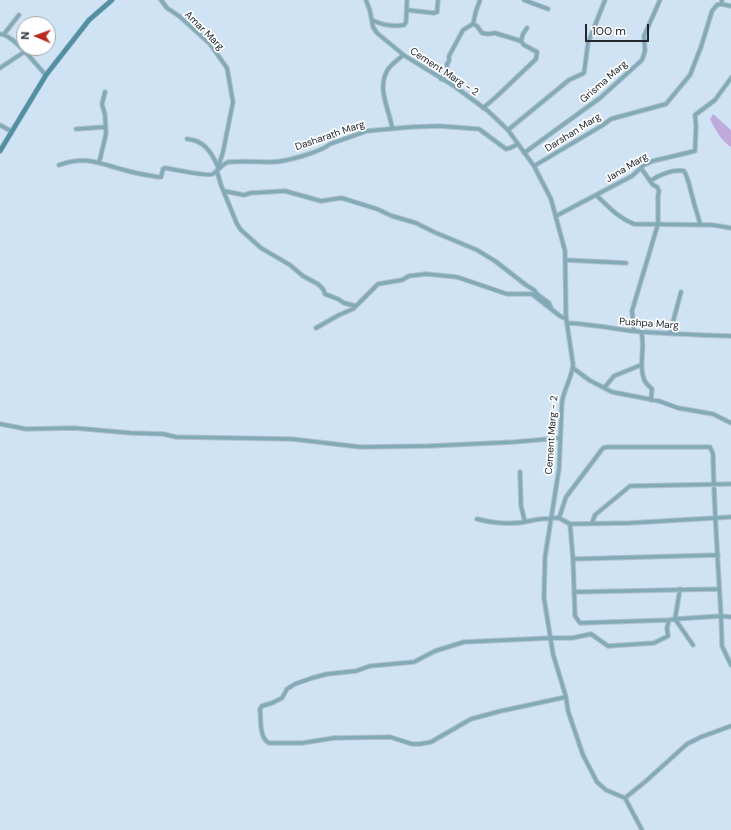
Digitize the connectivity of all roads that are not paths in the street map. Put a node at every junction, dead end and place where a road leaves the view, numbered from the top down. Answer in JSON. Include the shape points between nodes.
{"nodes":[{"id":1,"x":112,"y":0,"type":"edge"},
{"id":2,"x":161,"y":0,"type":"edge"},
{"id":3,"x":366,"y":0,"type":"edge"},
{"id":4,"x":406,"y":0,"type":"edge"},
{"id":5,"x":438,"y":0,"type":"edge"},
{"id":6,"x":480,"y":0,"type":"edge"},
{"id":7,"x":524,"y":0,"type":"edge"},
{"id":8,"x":605,"y":0,"type":"edge"},
{"id":9,"x":660,"y":0,"type":"edge"},
{"id":10,"x":722,"y":2,"type":"edge"},
{"id":11,"x":731,"y":6,"type":"edge"},
{"id":12,"x":548,"y":9,"type":"dead end"},
{"id":13,"x":407,"y":10,"type":"junction"},
{"id":14,"x":19,"y":15,"type":"dead end"},
{"id":15,"x":372,"y":20,"type":"junction"},
{"id":16,"x":473,"y":24,"type":"junction"},
{"id":17,"x":527,"y":28,"type":"dead end"},
{"id":18,"x":2,"y":34,"type":"edge"},
{"id":19,"x":521,"y":41,"type":"junction"},
{"id":20,"x":16,"y":44,"type":"edge"},
{"id":21,"x":402,"y":54,"type":"junction"},
{"id":22,"x":18,"y":56,"type":"edge"},
{"id":23,"x":28,"y":56,"type":"edge"},
{"id":24,"x":0,"y":68,"type":"edge"},
{"id":25,"x":46,"y":75,"type":"junction"},
{"id":26,"x":441,"y":79,"type":"junction"},
{"id":27,"x":730,"y":81,"type":"edge"},
{"id":28,"x":105,"y":92,"type":"dead end"},
{"id":29,"x":483,"y":108,"type":"junction"},
{"id":30,"x":0,"y":125,"type":"edge"},
{"id":31,"x":105,"y":127,"type":"junction"},
{"id":32,"x":394,"y":128,"type":"junction"},
{"id":33,"x":76,"y":129,"type":"dead end"},
{"id":34,"x":508,"y":130,"type":"junction"},
{"id":35,"x":11,"y":131,"type":"junction"},
{"id":36,"x":187,"y":139,"type":"dead end"},
{"id":37,"x":518,"y":144,"type":"junction"},
{"id":38,"x":0,"y":151,"type":"edge"},
{"id":39,"x":524,"y":153,"type":"junction"},
{"id":40,"x":99,"y":162,"type":"junction"},
{"id":41,"x":59,"y":165,"type":"dead end"},
{"id":42,"x":534,"y":166,"type":"junction"},
{"id":43,"x":641,"y":168,"type":"junction"},
{"id":44,"x":218,"y":169,"type":"junction"},
{"id":45,"x":650,"y":181,"type":"junction"},
{"id":46,"x":224,"y":191,"type":"junction"},
{"id":47,"x":596,"y":195,"type":"junction"},
{"id":48,"x":556,"y":216,"type":"junction"},
{"id":49,"x":658,"y":224,"type":"junction"},
{"id":50,"x":700,"y":224,"type":"junction"},
{"id":51,"x":731,"y":228,"type":"edge"},
{"id":52,"x":565,"y":260,"type":"junction"},
{"id":53,"x":626,"y":263,"type":"dead end"},
{"id":54,"x":681,"y":292,"type":"dead end"},
{"id":55,"x":356,"y":306,"type":"junction"},
{"id":56,"x":551,"y":308,"type":"junction"},
{"id":57,"x":567,"y":321,"type":"junction"},
{"id":58,"x":316,"y":328,"type":"dead end"},
{"id":59,"x":634,"y":331,"type":"junction"},
{"id":60,"x":641,"y":331,"type":"junction"},
{"id":61,"x":670,"y":333,"type":"junction"},
{"id":62,"x":731,"y":336,"type":"edge"},
{"id":63,"x":641,"y":365,"type":"junction"},
{"id":64,"x":573,"y":368,"type":"junction"},
{"id":65,"x":604,"y":388,"type":"junction"},
{"id":66,"x":651,"y":400,"type":"junction"},
{"id":67,"x":731,"y":423,"type":"edge"},
{"id":68,"x":0,"y":424,"type":"edge"},
{"id":69,"x":560,"y":438,"type":"junction"},
{"id":70,"x":520,"y":472,"type":"dead end"},
{"id":71,"x":731,"y":484,"type":"edge"},
{"id":72,"x":713,"y":485,"type":"junction"},
{"id":73,"x":731,"y":517,"type":"edge"},
{"id":74,"x":559,"y":518,"type":"junction"},
{"id":75,"x":715,"y":518,"type":"junction"},
{"id":76,"x":477,"y":519,"type":"dead end"},
{"id":77,"x":550,"y":519,"type":"junction"},
{"id":78,"x":525,"y":522,"type":"junction"},
{"id":79,"x":592,"y":523,"type":"junction"},
{"id":80,"x":570,"y":524,"type":"junction"},
{"id":81,"x":718,"y":555,"type":"junction"},
{"id":82,"x":572,"y":559,"type":"junction"},
{"id":83,"x":680,"y":589,"type":"junction"},
{"id":84,"x":720,"y":589,"type":"junction"},
{"id":85,"x":574,"y":592,"type":"junction"},
{"id":86,"x":721,"y":616,"type":"junction"},
{"id":87,"x":731,"y":616,"type":"edge"},
{"id":88,"x":675,"y":618,"type":"junction"},
{"id":89,"x":669,"y":620,"type":"junction"},
{"id":90,"x":550,"y":638,"type":"junction"},
{"id":91,"x":692,"y":645,"type":"dead end"},
{"id":92,"x":731,"y":665,"type":"edge"},
{"id":93,"x":566,"y":697,"type":"junction"},
{"id":94,"x":731,"y":726,"type":"edge"},
{"id":95,"x":625,"y":798,"type":"junction"},
{"id":96,"x":642,"y":830,"type":"edge"}],
"edges":[{"from":1,"to":25,"type":"street","via":[[89,20]]},
{"from":2,"to":44,"type":"street","name":"Amar Marg","via":[[210,44],[227,68],[233,102]]},
{"from":3,"to":15,"type":"street","name":"Cement Marg - 2"},
{"from":4,"to":13,"type":"street"},
{"from":5,"to":13,"type":"street","via":[[437,12],[434,13]]},
{"from":6,"to":16,"type":"street"},
{"from":7,"to":12,"type":"street"},
{"from":8,"to":34,"type":"street","via":[[588,43],[584,73],[569,80]]},
{"from":9,"to":39,"type":"street","name":"Grisma Marg","via":[[644,36],[645,51],[642,60],[600,98]]},
{"from":10,"to":11,"type":"street"},
{"from":10,"to":42,"type":"street","name":"Darshan Marg","via":[[712,11],[702,47],[690,75],[666,104],[611,118]]},
{"from":13,"to":15,"type":"street","via":[[404,25],[380,24]]},
{"from":14,"to":18,"type":"street"},
{"from":15,"to":21,"type":"street","name":"Cement Marg - 2","via":[[377,34]]},
{"from":16,"to":19,"type":"street","via":[[482,33],[496,33]]},
{"from":16,"to":26,"type":"street","via":[[464,30],[449,56],[447,71]]},
{"from":17,"to":19,"type":"street"},
{"from":18,"to":20,"type":"street"},
{"from":19,"to":29,"type":"street","via":[[537,52],[536,59]]},
{"from":21,"to":26,"type":"street","name":"Cement Marg - 2"},
{"from":21,"to":32,"type":"street","via":[[387,71],[384,84],[383,95]]},
{"from":22,"to":24,"type":"street"},
{"from":23,"to":25,"type":"street"},
{"from":25,"to":35,"type":"street"},
{"from":26,"to":29,"type":"street","name":"Cement Marg - 2"},
{"from":27,"to":43,"type":"street","name":"Jana Marg","via":[[715,100],[695,115],[695,151],[653,161]]},
{"from":28,"to":31,"type":"street","via":[[102,104]]},
{"from":29,"to":34,"type":"street","name":"Cement Marg - 2"},
{"from":30,"to":35,"type":"street"},
{"from":31,"to":33,"type":"street"},
{"from":31,"to":40,"type":"street","via":[[106,134]]},
{"from":32,"to":37,"type":"street","name":"Dasharath Marg","via":[[439,126],[478,129],[506,149]]},
{"from":32,"to":44,"type":"street","name":"Dasharath Marg","via":[[367,131],[307,154],[278,161],[228,162]]},
{"from":34,"to":37,"type":"street","name":"Cement Marg - 2"},
{"from":35,"to":38,"type":"street"},
{"from":36,"to":44,"type":"street","via":[[204,145]]},
{"from":37,"to":39,"type":"street","name":"Cement Marg - 2"},
{"from":39,"to":42,"type":"street","name":"Cement Marg - 2"},
{"from":40,"to":41,"type":"street","name":"Dasharath Marg","via":[[83,160]]},
{"from":40,"to":44,"type":"street","name":"Dasharath Marg","via":[[128,172],[158,178],[165,168],[210,175]]},
{"from":42,"to":48,"type":"street","name":"Cement Marg - 2","via":[[551,199]]},
{"from":43,"to":45,"type":"street"},
{"from":43,"to":47,"type":"street","name":"Jana Marg","via":[[632,176]]},
{"from":44,"to":46,"type":"street"},
{"from":45,"to":49,"type":"street","via":[[660,191]]},
{"from":45,"to":50,"type":"street","via":[[673,171],[684,171]]},
{"from":46,"to":55,"type":"street","via":[[237,224],[252,241],[318,284],[325,294],[344,304]]},
{"from":46,"to":56,"type":"street","via":[[244,195],[281,191],[321,201],[341,198],[416,222],[483,253],[534,290],[550,303]]},
{"from":47,"to":48,"type":"street","name":"Jana Marg"},
{"from":47,"to":49,"type":"street","via":[[624,221],[634,224]]},
{"from":48,"to":52,"type":"street","name":"Cement Marg - 2"},
{"from":49,"to":50,"type":"street"},
{"from":49,"to":59,"type":"street","via":[[632,311]]},
{"from":50,"to":51,"type":"street"},
{"from":52,"to":53,"type":"street"},
{"from":52,"to":57,"type":"street","name":"Cement Marg - 2"},
{"from":54,"to":61,"type":"street"},
{"from":55,"to":56,"type":"street","via":[[378,284],[402,280],[409,276],[436,274],[457,277],[507,294],[532,294]]},
{"from":55,"to":58,"type":"street"},
{"from":56,"to":57,"type":"street"},
{"from":57,"to":59,"type":"street","name":"Pushpa Marg"},
{"from":57,"to":64,"type":"street","name":"Cement Marg - 2"},
{"from":59,"to":60,"type":"street","name":"Pushpa Marg"},
{"from":60,"to":61,"type":"street","name":"Pushpa Marg"},
{"from":60,"to":63,"type":"street"},
{"from":61,"to":62,"type":"street","name":"Pushpa Marg"},
{"from":63,"to":65,"type":"street","via":[[614,376]]},
{"from":63,"to":66,"type":"street","via":[[644,380],[652,389]]},
{"from":64,"to":65,"type":"street"},
{"from":64,"to":69,"type":"street","name":"Cement Marg - 2","via":[[564,391]]},
{"from":65,"to":66,"type":"street"},
{"from":66,"to":67,"type":"street","via":[[714,414]]},
{"from":68,"to":69,"type":"street","via":[[26,429],[74,428],[176,437],[292,439],[360,447],[429,446]]},
{"from":69,"to":77,"type":"street","name":"Cement Marg - 2","via":[[559,469]]},
{"from":70,"to":78,"type":"street"},
{"from":71,"to":72,"type":"street"},
{"from":72,"to":74,"type":"street","via":[[713,454],[710,447],[608,446],[603,448],[566,497]]},
{"from":72,"to":75,"type":"street"},
{"from":72,"to":79,"type":"street","via":[[630,486],[595,515]]},
{"from":73,"to":75,"type":"street"},
{"from":74,"to":77,"type":"street"},
{"from":74,"to":80,"type":"street"},
{"from":75,"to":79,"type":"street"},
{"from":75,"to":81,"type":"street"},
{"from":76,"to":78,"type":"street"},
{"from":77,"to":78,"type":"street"},
{"from":77,"to":90,"type":"street","name":"Cement Marg - 2","via":[[545,557],[544,598]]},
{"from":79,"to":80,"type":"street"},
{"from":80,"to":82,"type":"street"},
{"from":81,"to":82,"type":"street"},
{"from":81,"to":84,"type":"street"},
{"from":82,"to":85,"type":"street"},
{"from":83,"to":84,"type":"street"},
{"from":83,"to":85,"type":"street"},
{"from":83,"to":88,"type":"street"},
{"from":84,"to":86,"type":"street"},
{"from":85,"to":89,"type":"street","via":[[575,616],[580,623]]},
{"from":86,"to":87,"type":"street"},
{"from":86,"to":88,"type":"street"},
{"from":86,"to":92,"type":"street","via":[[722,646]]},
{"from":88,"to":89,"type":"street"},
{"from":88,"to":91,"type":"street"},
{"from":89,"to":90,"type":"street","via":[[668,636],[654,643],[608,646],[591,634],[572,638]]},
{"from":90,"to":93,"type":"street","name":"Cement Marg - 2"},
{"from":90,"to":93,"type":"street","via":[[464,642],[435,650],[414,662],[370,666],[356,671],[312,678],[286,689],[282,698],[262,706],[260,709],[263,736],[269,743],[390,737],[420,744],[431,742],[471,719]]},
{"from":93,"to":95,"type":"street","name":"Cement Marg - 2","via":[[568,711],[583,755],[597,782],[606,790]]},
{"from":94,"to":95,"type":"street","via":[[687,744]]},
{"from":95,"to":96,"type":"street"}]}
